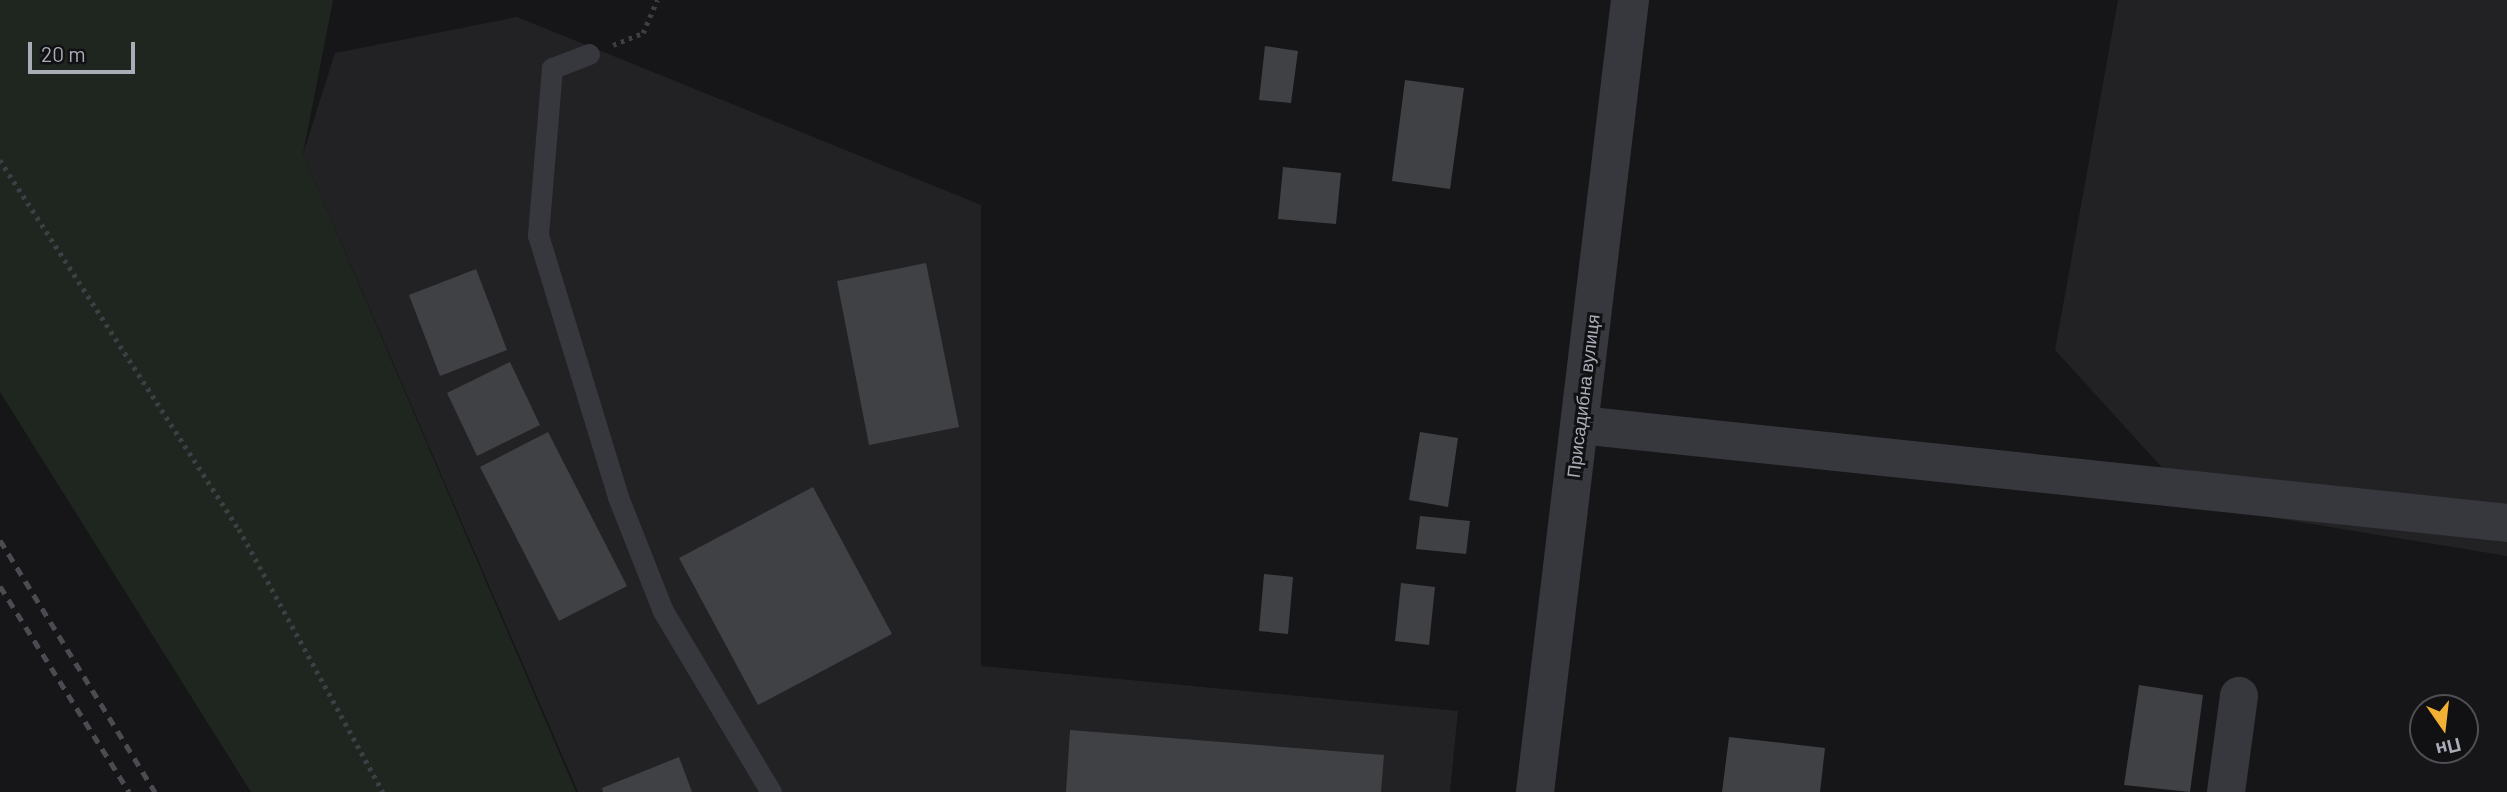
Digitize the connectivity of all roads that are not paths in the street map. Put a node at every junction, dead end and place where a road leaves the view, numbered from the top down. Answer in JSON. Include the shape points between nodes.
{"nodes":[{"id":1,"x":1630,"y":0,"type":"edge"},
{"id":2,"x":589,"y":54,"type":"road end"},
{"id":3,"x":1580,"y":425,"type":"junction"},
{"id":4,"x":2507,"y":523,"type":"edge"},
{"id":5,"x":2239,"y":696,"type":"dead end"},
{"id":6,"x":771,"y":792,"type":"edge"},
{"id":7,"x":1535,"y":792,"type":"edge"},
{"id":8,"x":2226,"y":792,"type":"edge"}],
"edges":[{"from":1,"to":3,"type":"street","name":"Присадибна вулиця"},
{"from":2,"to":6,"type":"lane","via":[[552,68],[538,234],[618,497],[663,611]]},
{"from":3,"to":4,"type":"street"},
{"from":3,"to":7,"type":"street","name":"Присадибна вулиця"},
{"from":5,"to":8,"type":"street"}]}
